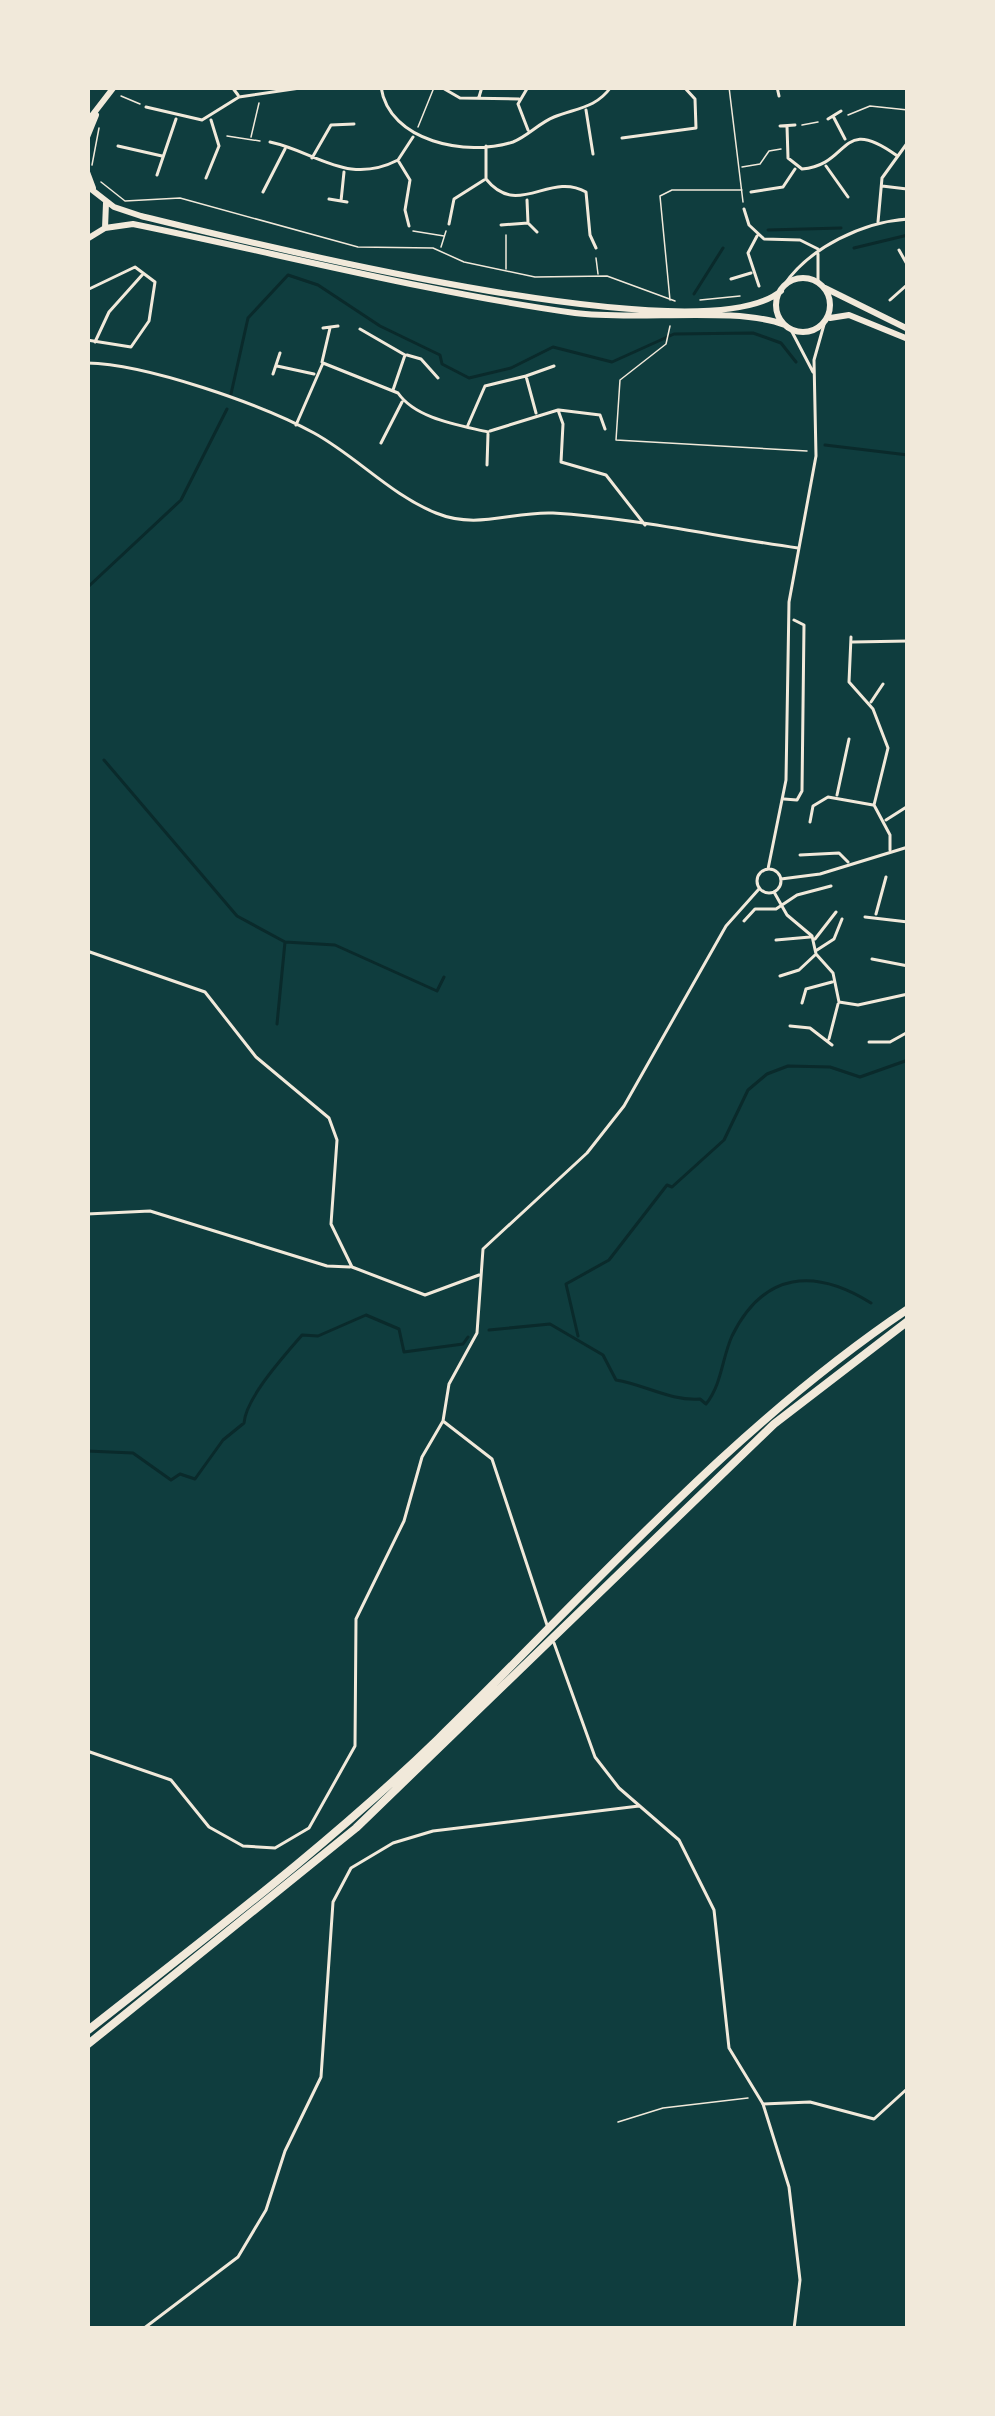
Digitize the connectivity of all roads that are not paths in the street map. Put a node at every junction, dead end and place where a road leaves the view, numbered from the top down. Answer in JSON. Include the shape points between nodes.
{"nodes":[{"id":1,"x":114,"y":87,"type":"edge"},
{"id":2,"x":232,"y":87,"type":"edge"},
{"id":3,"x":307,"y":87,"type":"edge"},
{"id":4,"x":381,"y":87,"type":"edge"},
{"id":5,"x":438,"y":87,"type":"edge"},
{"id":6,"x":482,"y":87,"type":"edge"},
{"id":7,"x":528,"y":87,"type":"edge"},
{"id":8,"x":611,"y":87,"type":"edge"},
{"id":9,"x":684,"y":87,"type":"edge"},
{"id":10,"x":776,"y":87,"type":"edge"},
{"id":11,"x":779,"y":96,"type":"dead end"},
{"id":12,"x":239,"y":97,"type":"junction"},
{"id":13,"x":519,"y":98,"type":"junction"},
{"id":14,"x":478,"y":99,"type":"junction"},
{"id":15,"x":146,"y":107,"type":"road end"},
{"id":16,"x":586,"y":109,"type":"junction"},
{"id":17,"x":841,"y":111,"type":"dead end"},
{"id":18,"x":349,"y":115,"type":"dead end"},
{"id":19,"x":176,"y":117,"type":"junction"},
{"id":20,"x":210,"y":118,"type":"junction"},
{"id":21,"x":90,"y":123,"type":"edge"},
{"id":22,"x":795,"y":125,"type":"road end"},
{"id":23,"x":696,"y":128,"type":"junction"},
{"id":24,"x":705,"y":129,"type":"dead end"},
{"id":25,"x":529,"y":132,"type":"junction"},
{"id":26,"x":413,"y":136,"type":"junction"},
{"id":27,"x":87,"y":137,"type":"edge"},
{"id":28,"x":622,"y":138,"type":"dead end"},
{"id":29,"x":846,"y":140,"type":"junction"},
{"id":30,"x":270,"y":142,"type":"road end"},
{"id":31,"x":908,"y":142,"type":"edge"},
{"id":32,"x":486,"y":144,"type":"junction"},
{"id":33,"x":118,"y":146,"type":"dead end"},
{"id":34,"x":286,"y":148,"type":"junction"},
{"id":35,"x":593,"y":154,"type":"dead end"},
{"id":36,"x":896,"y":155,"type":"junction"},
{"id":37,"x":164,"y":156,"type":"junction"},
{"id":38,"x":311,"y":160,"type":"junction"},
{"id":39,"x":398,"y":160,"type":"junction"},
{"id":40,"x":825,"y":164,"type":"junction"},
{"id":41,"x":796,"y":167,"type":"junction"},
{"id":42,"x":344,"y":170,"type":"junction"},
{"id":43,"x":87,"y":172,"type":"edge"},
{"id":44,"x":157,"y":176,"type":"road end"},
{"id":45,"x":206,"y":178,"type":"dead end"},
{"id":46,"x":486,"y":179,"type":"junction"},
{"id":47,"x":880,"y":185,"type":"junction"},
{"id":48,"x":90,"y":187,"type":"edge"},
{"id":49,"x":262,"y":187,"type":"dead end"},
{"id":50,"x":907,"y":189,"type":"edge"},
{"id":51,"x":751,"y":192,"type":"dead end"},
{"id":52,"x":848,"y":197,"type":"dead end"},
{"id":53,"x":526,"y":198,"type":"junction"},
{"id":54,"x":105,"y":199,"type":"junction"},
{"id":55,"x":329,"y":199,"type":"dead end"},
{"id":56,"x":744,"y":209,"type":"road end"},
{"id":57,"x":908,"y":219,"type":"edge"},
{"id":58,"x":878,"y":222,"type":"junction"},
{"id":59,"x":528,"y":223,"type":"junction"},
{"id":60,"x":449,"y":224,"type":"road end"},
{"id":61,"x":399,"y":225,"type":"dead end"},
{"id":62,"x":504,"y":225,"type":"road end"},
{"id":63,"x":105,"y":228,"type":"junction"},
{"id":64,"x":537,"y":232,"type":"dead end"},
{"id":65,"x":758,"y":235,"type":"junction"},
{"id":66,"x":88,"y":239,"type":"edge"},
{"id":67,"x":596,"y":248,"type":"road end"},
{"id":68,"x":899,"y":250,"type":"dead end"},
{"id":69,"x":819,"y":252,"type":"junction"},
{"id":70,"x":908,"y":266,"type":"edge"},
{"id":71,"x":144,"y":272,"type":"junction"},
{"id":72,"x":753,"y":273,"type":"junction"},
{"id":73,"x":731,"y":279,"type":"dead end"},
{"id":74,"x":820,"y":284,"type":"junction"},
{"id":75,"x":908,"y":284,"type":"edge"},
{"id":76,"x":759,"y":286,"type":"dead end"},
{"id":77,"x":783,"y":288,"type":"junction"},
{"id":78,"x":87,"y":290,"type":"edge"},
{"id":79,"x":890,"y":299,"type":"dead end"},
{"id":80,"x":826,"y":320,"type":"junction"},
{"id":81,"x":338,"y":326,"type":"dead end"},
{"id":82,"x":788,"y":327,"type":"junction"},
{"id":83,"x":322,"y":328,"type":"dead end"},
{"id":84,"x":330,"y":328,"type":"junction"},
{"id":85,"x":908,"y":328,"type":"edge"},
{"id":86,"x":360,"y":329,"type":"dead end"},
{"id":87,"x":908,"y":338,"type":"edge"},
{"id":88,"x":87,"y":340,"type":"edge"},
{"id":89,"x":95,"y":342,"type":"junction"},
{"id":90,"x":280,"y":353,"type":"dead end"},
{"id":91,"x":405,"y":355,"type":"junction"},
{"id":92,"x":87,"y":363,"type":"edge"},
{"id":93,"x":322,"y":363,"type":"junction"},
{"id":94,"x":277,"y":366,"type":"junction"},
{"id":95,"x":554,"y":366,"type":"dead end"},
{"id":96,"x":273,"y":374,"type":"dead end"},
{"id":97,"x":316,"y":374,"type":"junction"},
{"id":98,"x":814,"y":374,"type":"junction"},
{"id":99,"x":526,"y":376,"type":"junction"},
{"id":100,"x":438,"y":378,"type":"dead end"},
{"id":101,"x":392,"y":391,"type":"junction"},
{"id":102,"x":403,"y":401,"type":"junction"},
{"id":103,"x":558,"y":410,"type":"junction"},
{"id":104,"x":537,"y":415,"type":"junction"},
{"id":105,"x":296,"y":425,"type":"junction"},
{"id":106,"x":468,"y":427,"type":"junction"},
{"id":107,"x":604,"y":429,"type":"dead end"},
{"id":108,"x":488,"y":432,"type":"junction"},
{"id":109,"x":381,"y":443,"type":"dead end"},
{"id":110,"x":488,"y":465,"type":"dead end"},
{"id":111,"x":646,"y":527,"type":"junction"},
{"id":112,"x":798,"y":548,"type":"junction"},
{"id":113,"x":794,"y":620,"type":"dead end"},
{"id":114,"x":908,"y":641,"type":"edge"},
{"id":115,"x":888,"y":693,"type":"dead end"},
{"id":116,"x":870,"y":703,"type":"junction"},
{"id":117,"x":850,"y":739,"type":"dead end"},
{"id":118,"x":836,"y":797,"type":"junction"},
{"id":119,"x":784,"y":800,"type":"junction"},
{"id":120,"x":874,"y":805,"type":"junction"},
{"id":121,"x":908,"y":806,"type":"edge"},
{"id":122,"x":885,"y":821,"type":"junction"},
{"id":123,"x":810,"y":822,"type":"dead end"},
{"id":124,"x":908,"y":847,"type":"edge"},
{"id":125,"x":890,"y":850,"type":"junction"},
{"id":126,"x":800,"y":855,"type":"dead end"},
{"id":127,"x":848,"y":864,"type":"junction"},
{"id":128,"x":768,"y":869,"type":"junction"},
{"id":129,"x":886,"y":877,"type":"dead end"},
{"id":130,"x":781,"y":879,"type":"junction"},
{"id":131,"x":831,"y":886,"type":"dead end"},
{"id":132,"x":759,"y":889,"type":"junction"},
{"id":133,"x":774,"y":892,"type":"junction"},
{"id":134,"x":782,"y":907,"type":"junction"},
{"id":135,"x":836,"y":912,"type":"dead end"},
{"id":136,"x":876,"y":916,"type":"junction"},
{"id":137,"x":865,"y":917,"type":"dead end"},
{"id":138,"x":842,"y":919,"type":"dead end"},
{"id":139,"x":744,"y":921,"type":"dead end"},
{"id":140,"x":908,"y":922,"type":"edge"},
{"id":141,"x":813,"y":938,"type":"junction"},
{"id":142,"x":776,"y":940,"type":"dead end"},
{"id":143,"x":87,"y":951,"type":"edge"},
{"id":144,"x":816,"y":952,"type":"junction"},
{"id":145,"x":872,"y":959,"type":"dead end"},
{"id":146,"x":908,"y":966,"type":"edge"},
{"id":147,"x":780,"y":976,"type":"dead end"},
{"id":148,"x":834,"y":982,"type":"junction"},
{"id":149,"x":816,"y":986,"type":"junction"},
{"id":150,"x":819,"y":993,"type":"dead end"},
{"id":151,"x":907,"y":998,"type":"edge"},
{"id":152,"x":839,"y":1002,"type":"junction"},
{"id":153,"x":802,"y":1004,"type":"dead end"},
{"id":154,"x":790,"y":1026,"type":"dead end"},
{"id":155,"x":908,"y":1032,"type":"edge"},
{"id":156,"x":878,"y":1034,"type":"dead end"},
{"id":157,"x":869,"y":1042,"type":"dead end"},
{"id":158,"x":878,"y":1043,"type":"junction"},
{"id":159,"x":87,"y":1214,"type":"edge"},
{"id":160,"x":352,"y":1267,"type":"junction"},
{"id":161,"x":480,"y":1274,"type":"junction"},
{"id":162,"x":908,"y":1309,"type":"edge"},
{"id":163,"x":908,"y":1322,"type":"edge"},
{"id":164,"x":442,"y":1420,"type":"junction"},
{"id":165,"x":87,"y":1751,"type":"edge"},
{"id":166,"x":641,"y":1805,"type":"junction"},
{"id":167,"x":87,"y":2031,"type":"edge"},
{"id":168,"x":87,"y":2045,"type":"edge"},
{"id":169,"x":908,"y":2088,"type":"edge"},
{"id":170,"x":763,"y":2104,"type":"junction"},
{"id":171,"x":143,"y":2329,"type":"edge"},
{"id":172,"x":794,"y":2329,"type":"edge"}],
"edges":[{"from":1,"to":21,"type":"main road"},
{"from":2,"to":12,"type":"street"},
{"from":3,"to":12,"type":"street"},
{"from":4,"to":26,"type":"street","via":[[388,112]]},
{"from":5,"to":14,"type":"street"},
{"from":6,"to":14,"type":"street"},
{"from":7,"to":13,"type":"street"},
{"from":8,"to":16,"type":"street"},
{"from":9,"to":23,"type":"street","via":[[694,99]]},
{"from":10,"to":11,"type":"street"},
{"from":12,"to":20,"type":"street"},
{"from":13,"to":14,"type":"street"},
{"from":13,"to":25,"type":"street"},
{"from":15,"to":19,"type":"street"},
{"from":16,"to":25,"type":"street"},
{"from":16,"to":35,"type":"street"},
{"from":17,"to":29,"type":"street","via":[[832,118]]},
{"from":18,"to":38,"type":"street","via":[[351,123],[327,129]]},
{"from":19,"to":20,"type":"street"},
{"from":19,"to":37,"type":"street"},
{"from":20,"to":45,"type":"street","via":[[218,150]]},
{"from":21,"to":27,"type":"main road"},
{"from":22,"to":41,"type":"street","via":[[783,126]]},
{"from":23,"to":24,"type":"street"},
{"from":23,"to":28,"type":"street"},
{"from":25,"to":32,"type":"street"},
{"from":26,"to":32,"type":"street"},
{"from":26,"to":39,"type":"street"},
{"from":29,"to":36,"type":"street","via":[[870,139]]},
{"from":29,"to":40,"type":"street"},
{"from":30,"to":34,"type":"street"},
{"from":31,"to":36,"type":"street"},
{"from":32,"to":46,"type":"street"},
{"from":33,"to":37,"type":"street"},
{"from":34,"to":38,"type":"street"},
{"from":34,"to":49,"type":"street"},
{"from":36,"to":47,"type":"street"},
{"from":37,"to":44,"type":"street"},
{"from":38,"to":42,"type":"street"},
{"from":39,"to":42,"type":"street"},
{"from":39,"to":61,"type":"street","via":[[410,180],[408,223]]},
{"from":40,"to":41,"type":"street"},
{"from":40,"to":52,"type":"street"},
{"from":41,"to":51,"type":"street","via":[[783,187]]},
{"from":42,"to":55,"type":"street","via":[[344,201]]},
{"from":43,"to":48,"type":"main road"},
{"from":46,"to":53,"type":"street","via":[[504,196]]},
{"from":46,"to":60,"type":"street","via":[[454,199]]},
{"from":47,"to":50,"type":"street"},
{"from":47,"to":58,"type":"street"},
{"from":48,"to":54,"type":"main road"},
{"from":53,"to":59,"type":"street"},
{"from":53,"to":67,"type":"street","via":[[564,184],[586,192]]},
{"from":54,"to":63,"type":"main road"},
{"from":54,"to":77,"type":"main road","via":[[192,228],[532,299],[674,310],[749,306]]},
{"from":56,"to":65,"type":"street"},
{"from":57,"to":58,"type":"street"},
{"from":58,"to":69,"type":"street"},
{"from":59,"to":62,"type":"street"},
{"from":59,"to":64,"type":"street"},
{"from":63,"to":66,"type":"main road"},
{"from":63,"to":82,"type":"main road","via":[[133,224],[577,313],[749,316]]},
{"from":65,"to":69,"type":"street","via":[[812,243]]},
{"from":65,"to":72,"type":"street","via":[[748,253]]},
{"from":68,"to":70,"type":"street"},
{"from":69,"to":74,"type":"street"},
{"from":69,"to":77,"type":"street"},
{"from":71,"to":78,"type":"street","via":[[131,268]]},
{"from":71,"to":89,"type":"street"},
{"from":71,"to":89,"type":"street","via":[[155,282],[146,328],[131,347]]},
{"from":72,"to":73,"type":"street"},
{"from":72,"to":76,"type":"street"},
{"from":74,"to":77,"type":"main road","via":[[797,278]]},
{"from":74,"to":80,"type":"main road","via":[[829,300]]},
{"from":74,"to":85,"type":"main road"},
{"from":75,"to":79,"type":"street"},
{"from":77,"to":82,"type":"main road","via":[[778,311]]},
{"from":80,"to":82,"type":"main road","via":[[808,331]]},
{"from":80,"to":87,"type":"main road","via":[[849,315]]},
{"from":80,"to":98,"type":"street"},
{"from":81,"to":84,"type":"street"},
{"from":82,"to":98,"type":"street"},
{"from":83,"to":84,"type":"street"},
{"from":84,"to":93,"type":"street"},
{"from":86,"to":91,"type":"street"},
{"from":88,"to":89,"type":"street"},
{"from":90,"to":94,"type":"street"},
{"from":91,"to":100,"type":"street"},
{"from":91,"to":101,"type":"street"},
{"from":92,"to":105,"type":"street","via":[[157,375]]},
{"from":93,"to":97,"type":"street"},
{"from":93,"to":101,"type":"street"},
{"from":94,"to":96,"type":"street"},
{"from":94,"to":97,"type":"street"},
{"from":95,"to":99,"type":"street"},
{"from":97,"to":105,"type":"street"},
{"from":98,"to":112,"type":"street","via":[[817,446]]},
{"from":99,"to":104,"type":"street"},
{"from":99,"to":106,"type":"street","via":[[485,386]]},
{"from":101,"to":102,"type":"street"},
{"from":102,"to":106,"type":"street"},
{"from":102,"to":109,"type":"street"},
{"from":103,"to":104,"type":"street"},
{"from":103,"to":107,"type":"street","via":[[600,415]]},
{"from":103,"to":111,"type":"street","via":[[561,462],[606,475]]},
{"from":104,"to":108,"type":"street"},
{"from":105,"to":111,"type":"street","via":[[449,518],[554,513]]},
{"from":106,"to":108,"type":"street"},
{"from":108,"to":110,"type":"street"},
{"from":111,"to":112,"type":"street"},
{"from":112,"to":119,"type":"street"},
{"from":113,"to":119,"type":"street","via":[[804,626],[802,790]]},
{"from":114,"to":116,"type":"street","via":[[851,639],[849,682]]},
{"from":115,"to":116,"type":"street","via":[[882,687]]},
{"from":116,"to":120,"type":"street","via":[[890,755]]},
{"from":117,"to":118,"type":"street"},
{"from":118,"to":120,"type":"street"},
{"from":118,"to":123,"type":"street","via":[[819,800]]},
{"from":119,"to":128,"type":"street"},
{"from":120,"to":122,"type":"street"},
{"from":121,"to":122,"type":"street"},
{"from":122,"to":125,"type":"street"},
{"from":124,"to":125,"type":"street"},
{"from":125,"to":127,"type":"street"},
{"from":126,"to":127,"type":"street","via":[[839,853]]},
{"from":127,"to":130,"type":"street"},
{"from":128,"to":130,"type":"street"},
{"from":128,"to":132,"type":"street","via":[[758,874]]},
{"from":129,"to":136,"type":"street"},
{"from":130,"to":133,"type":"street"},
{"from":131,"to":134,"type":"street"},
{"from":132,"to":133,"type":"street"},
{"from":132,"to":161,"type":"street","via":[[726,926],[639,1084],[566,1174],[489,1241]]},
{"from":133,"to":134,"type":"street"},
{"from":134,"to":139,"type":"street","via":[[755,909]]},
{"from":134,"to":141,"type":"street"},
{"from":135,"to":141,"type":"street"},
{"from":136,"to":137,"type":"street"},
{"from":136,"to":140,"type":"street"},
{"from":138,"to":144,"type":"street","via":[[834,939]]},
{"from":141,"to":142,"type":"street"},
{"from":141,"to":144,"type":"street"},
{"from":143,"to":160,"type":"street","via":[[206,992],[256,1057],[329,1118],[337,1140],[331,1225]]},
{"from":144,"to":147,"type":"street","via":[[800,970]]},
{"from":144,"to":148,"type":"street"},
{"from":145,"to":146,"type":"street"},
{"from":148,"to":149,"type":"street"},
{"from":148,"to":152,"type":"street"},
{"from":149,"to":150,"type":"street"},
{"from":149,"to":153,"type":"street","via":[[801,994]]},
{"from":151,"to":152,"type":"street"},
{"from":152,"to":154,"type":"street","via":[[830,1043]]},
{"from":155,"to":158,"type":"street"},
{"from":156,"to":158,"type":"street"},
{"from":157,"to":158,"type":"street"},
{"from":159,"to":160,"type":"street","via":[[150,1211],[327,1267]]},
{"from":160,"to":161,"type":"street","via":[[425,1295]]},
{"from":161,"to":164,"type":"street","via":[[477,1333],[449,1384]]},
{"from":162,"to":167,"type":"highway","via":[[767,1416],[335,1832]]},
{"from":163,"to":168,"type":"highway","via":[[758,1439],[356,1828]]},
{"from":164,"to":165,"type":"street","via":[[400,1529],[360,1604],[358,1737],[317,1816],[287,1844],[251,1849],[208,1827],[172,1780]]},
{"from":164,"to":166,"type":"street","via":[[492,1459],[596,1756]]},
{"from":166,"to":170,"type":"street","via":[[679,1840],[706,1891],[729,2048]]},
{"from":166,"to":171,"type":"street","via":[[433,1831],[351,1868],[333,1902],[321,2078],[266,2210],[238,2258]]},
{"from":169,"to":170,"type":"street","via":[[874,2119],[810,2102]]},
{"from":170,"to":172,"type":"street","via":[[789,2187],[800,2280]]}]}
